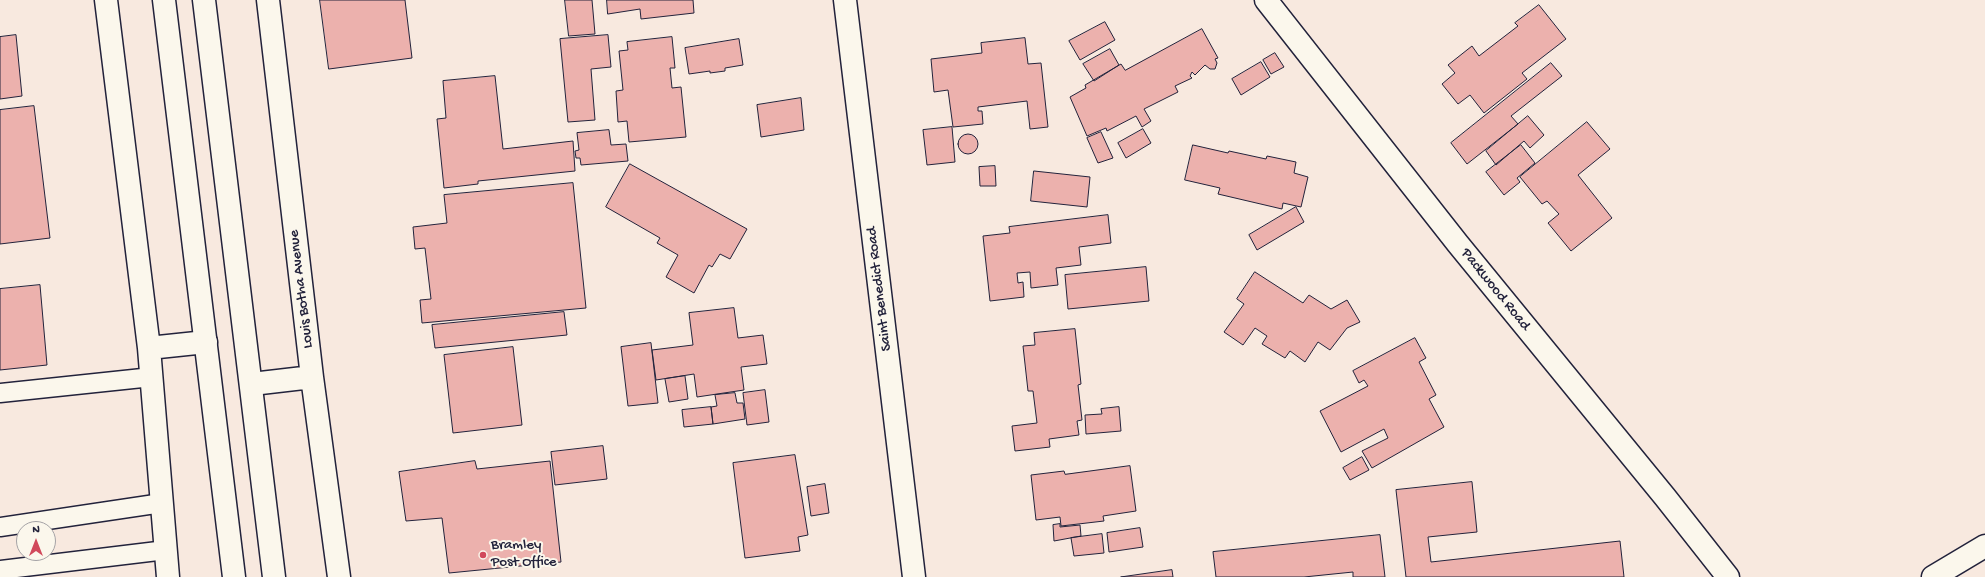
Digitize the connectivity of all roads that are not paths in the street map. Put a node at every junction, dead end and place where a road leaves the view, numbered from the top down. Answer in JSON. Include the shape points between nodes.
{"nodes":[{"id":1,"x":106,"y":0,"type":"edge"},
{"id":2,"x":164,"y":0,"type":"edge"},
{"id":3,"x":204,"y":0,"type":"edge"},
{"id":4,"x":268,"y":0,"type":"edge"},
{"id":5,"x":845,"y":0,"type":"edge"},
{"id":6,"x":1266,"y":0,"type":"edge"},
{"id":7,"x":206,"y":342,"type":"junction"},
{"id":8,"x":149,"y":348,"type":"junction"},
{"id":9,"x":152,"y":377,"type":"junction"},
{"id":10,"x":312,"y":377,"type":"junction"},
{"id":11,"x":252,"y":384,"type":"junction"},
{"id":12,"x":0,"y":394,"type":"edge"},
{"id":13,"x":162,"y":503,"type":"junction"},
{"id":14,"x":0,"y":527,"type":"edge"},
{"id":15,"x":1985,"y":546,"type":"edge"},
{"id":16,"x":166,"y":550,"type":"junction"},
{"id":17,"x":0,"y":570,"type":"edge"},
{"id":18,"x":168,"y":577,"type":"edge"},
{"id":19,"x":234,"y":577,"type":"edge"},
{"id":20,"x":274,"y":577,"type":"edge"},
{"id":21,"x":339,"y":577,"type":"edge"},
{"id":22,"x":914,"y":577,"type":"edge"},
{"id":23,"x":1728,"y":577,"type":"edge"},
{"id":24,"x":1933,"y":577,"type":"edge"}],
"edges":[{"from":1,"to":8,"type":"street"},
{"from":2,"to":7,"type":"street"},
{"from":3,"to":11,"type":"street"},
{"from":4,"to":10,"type":"street","name":"Louis Botha Avenue"},
{"from":5,"to":22,"type":"street","name":"Saint Benedict Road"},
{"from":6,"to":23,"type":"street","name":"Packwood Road","via":[[1458,244]]},
{"from":7,"to":8,"type":"street"},
{"from":7,"to":19,"type":"street"},
{"from":8,"to":9,"type":"street"},
{"from":9,"to":12,"type":"lane"},
{"from":9,"to":13,"type":"street"},
{"from":10,"to":11,"type":"street"},
{"from":10,"to":21,"type":"street","name":"Louis Botha Avenue"},
{"from":11,"to":20,"type":"street"},
{"from":13,"to":14,"type":"lane"},
{"from":13,"to":16,"type":"street"},
{"from":15,"to":24,"type":"street"},
{"from":16,"to":17,"type":"lane"},
{"from":16,"to":18,"type":"street"}]}
